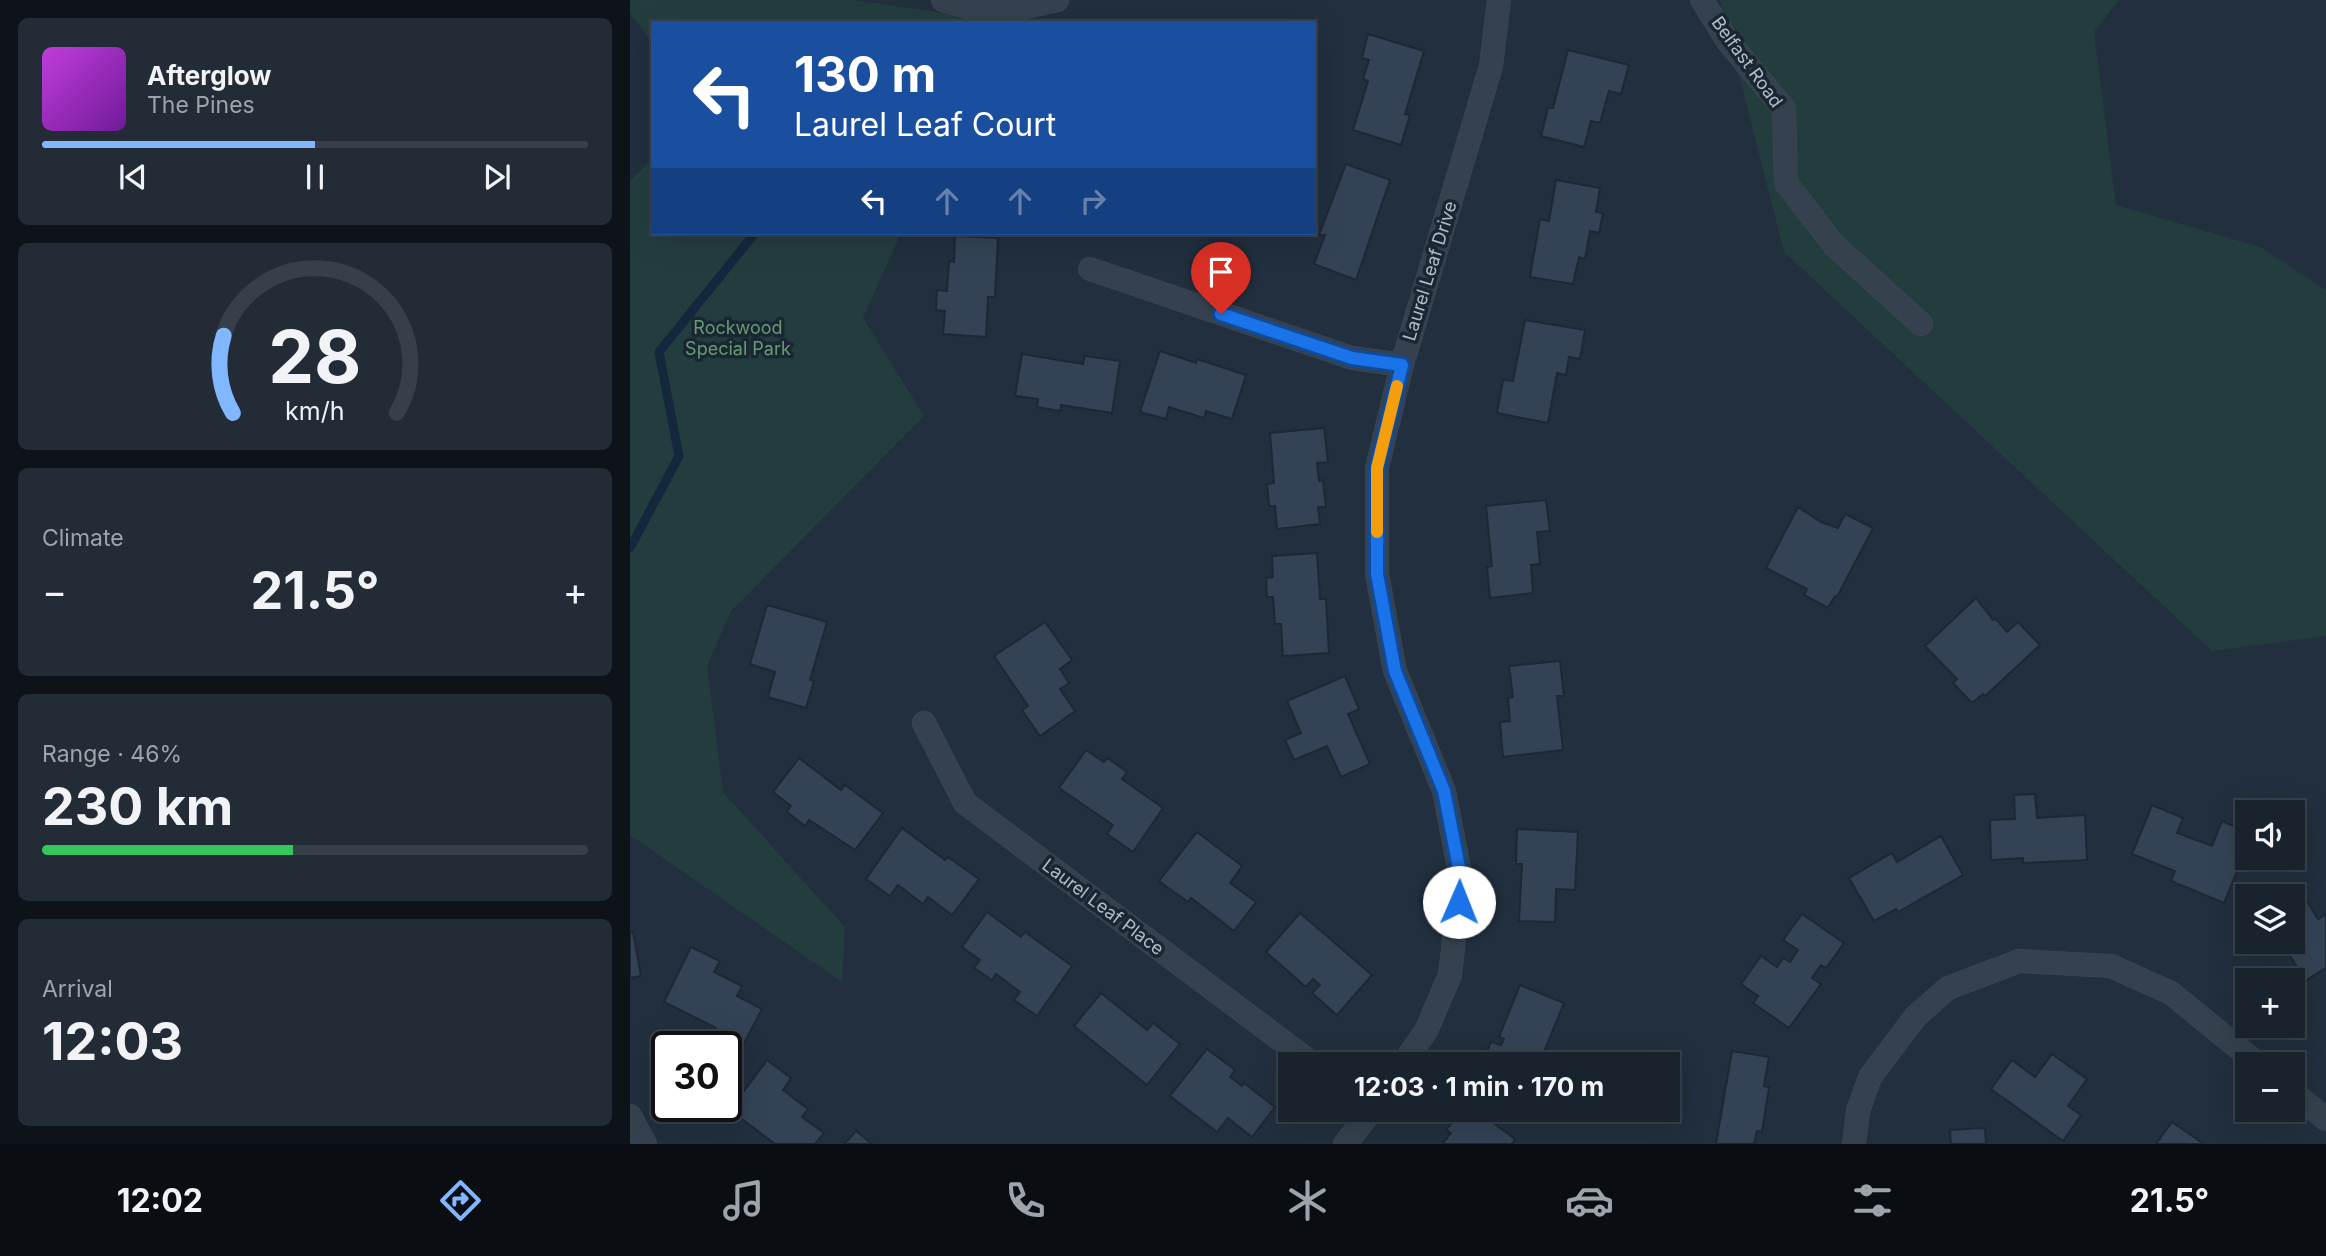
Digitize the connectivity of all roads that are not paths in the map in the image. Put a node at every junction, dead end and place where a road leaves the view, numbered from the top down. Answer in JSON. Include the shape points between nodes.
{"nodes":[{"id":1,"x":943,"y":0,"type":"edge"},
{"id":2,"x":1057,"y":0,"type":"edge"},
{"id":3,"x":1499,"y":0,"type":"edge"},
{"id":4,"x":1702,"y":0,"type":"edge"},
{"id":5,"x":1090,"y":269,"type":"dead end"},
{"id":6,"x":1921,"y":324,"type":"dead end"},
{"id":7,"x":1402,"y":365,"type":"junction"},
{"id":8,"x":924,"y":723,"type":"dead end"},
{"id":9,"x":1297,"y":1052,"type":"edge"},
{"id":10,"x":1411,"y":1052,"type":"edge"},
{"id":11,"x":2243,"y":1052,"type":"edge"},
{"id":12,"x":2305,"y":1102,"type":"edge"},
{"id":13,"x":630,"y":1116,"type":"edge"},
{"id":14,"x":2326,"y":1119,"type":"edge"},
{"id":15,"x":1362,"y":1122,"type":"edge"},
{"id":16,"x":645,"y":1144,"type":"edge"},
{"id":17,"x":1345,"y":1144,"type":"edge"},
{"id":18,"x":1854,"y":1144,"type":"edge"}],
"edges":[{"from":1,"to":2,"type":"street","via":[[1005,12]]},
{"from":3,"to":7,"type":"street","name":"Laurel Leaf Drive","via":[[1491,66]]},
{"from":4,"to":6,"type":"street","name":"Belfast Road","via":[[1727,40],[1784,109],[1786,183],[1834,245]]},
{"from":5,"to":7,"type":"street","via":[[1352,358]]},
{"from":7,"to":10,"type":"street","name":"Laurel Leaf Drive","via":[[1377,468],[1377,574],[1395,671],[1444,791],[1461,878],[1450,975],[1426,1031]]},
{"from":8,"to":9,"type":"street","name":"Laurel Leaf Place","via":[[965,803]]},
{"from":11,"to":18,"type":"street","via":[[2171,993],[2111,966],[2019,961],[1948,988],[1916,1016],[1870,1077],[1858,1111]]},
{"from":12,"to":14,"type":"street"},
{"from":13,"to":16,"type":"street"},
{"from":15,"to":17,"type":"street"}]}
